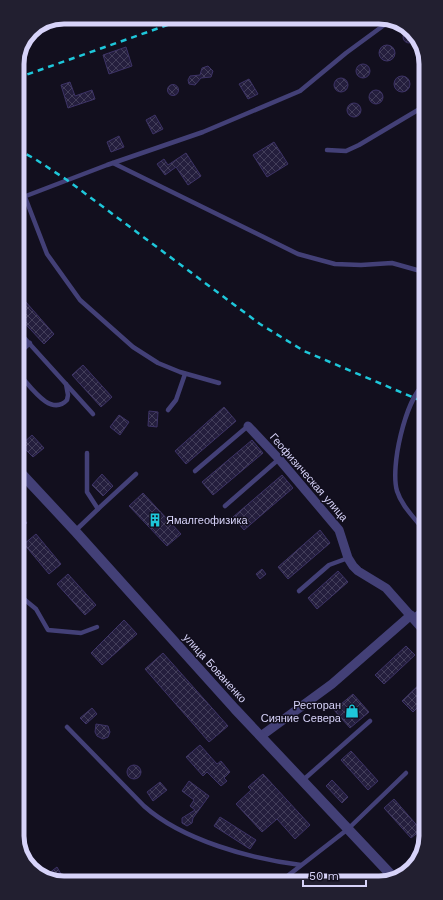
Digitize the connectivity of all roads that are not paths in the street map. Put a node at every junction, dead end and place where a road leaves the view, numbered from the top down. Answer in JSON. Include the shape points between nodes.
{"nodes":[{"id":1,"x":385,"y":25,"type":"edge"},
{"id":2,"x":419,"y":109,"type":"edge"},
{"id":3,"x":327,"y":150,"type":"dead end"},
{"id":4,"x":113,"y":163,"type":"junction"},
{"id":5,"x":25,"y":197,"type":"joint"},
{"id":6,"x":419,"y":271,"type":"edge"},
{"id":7,"x":24,"y":337,"type":"edge"},
{"id":8,"x":30,"y":343,"type":"junction"},
{"id":9,"x":24,"y":348,"type":"edge"},
{"id":10,"x":185,"y":374,"type":"junction"},
{"id":11,"x":24,"y":379,"type":"edge"},
{"id":12,"x":66,"y":383,"type":"junction"},
{"id":13,"x":218,"y":383,"type":"dead end"},
{"id":14,"x":419,"y":391,"type":"edge"},
{"id":15,"x":168,"y":410,"type":"dead end"},
{"id":16,"x":93,"y":414,"type":"dead end"},
{"id":17,"x":248,"y":426,"type":"joint"},
{"id":18,"x":87,"y":454,"type":"dead end"},
{"id":19,"x":279,"y":459,"type":"junction"},
{"id":20,"x":195,"y":471,"type":"dead end"},
{"id":21,"x":136,"y":474,"type":"dead end"},
{"id":22,"x":24,"y":476,"type":"edge"},
{"id":23,"x":226,"y":506,"type":"dead end"},
{"id":24,"x":98,"y":509,"type":"junction"},
{"id":25,"x":419,"y":524,"type":"edge"},
{"id":26,"x":75,"y":531,"type":"junction"},
{"id":27,"x":348,"y":558,"type":"junction"},
{"id":28,"x":300,"y":590,"type":"dead end"},
{"id":29,"x":24,"y":599,"type":"edge"},
{"id":30,"x":419,"y":611,"type":"edge"},
{"id":31,"x":412,"y":616,"type":"junction"},
{"id":32,"x":419,"y":625,"type":"edge"},
{"id":33,"x":97,"y":627,"type":"dead end"},
{"id":34,"x":370,"y":720,"type":"dead end"},
{"id":35,"x":67,"y":727,"type":"dead end"},
{"id":36,"x":261,"y":736,"type":"junction"},
{"id":37,"x":406,"y":773,"type":"dead end"},
{"id":38,"x":302,"y":781,"type":"junction"},
{"id":39,"x":348,"y":829,"type":"junction"},
{"id":40,"x":301,"y":865,"type":"junction"},
{"id":41,"x":390,"y":874,"type":"edge"},
{"id":42,"x":287,"y":876,"type":"edge"}],
"edges":[{"from":1,"to":4,"type":"lane","via":[[300,92],[203,132]]},
{"from":2,"to":3,"type":"lane","via":[[359,145],[346,150]]},
{"from":4,"to":5,"type":"lane"},
{"from":4,"to":6,"type":"lane","via":[[298,254],[335,264],[392,263]]},
{"from":5,"to":10,"type":"lane","via":[[48,254],[80,300],[133,347],[158,363]]},
{"from":7,"to":8,"type":"lane"},
{"from":8,"to":9,"type":"lane"},
{"from":8,"to":12,"type":"lane"},
{"from":10,"to":13,"type":"lane"},
{"from":10,"to":15,"type":"lane","via":[[176,400]]},
{"from":11,"to":12,"type":"lane","via":[[44,401],[59,406],[67,400]]},
{"from":12,"to":16,"type":"lane"},
{"from":14,"to":25,"type":"lane","via":[[411,402],[395,456],[395,466],[400,499]]},
{"from":17,"to":19,"type":"street","name":"Геофизическая улица"},
{"from":17,"to":20,"type":"lane"},
{"from":18,"to":24,"type":"lane","via":[[87,492]]},
{"from":19,"to":23,"type":"lane"},
{"from":19,"to":27,"type":"street","name":"Геофизическая улица","via":[[339,530]]},
{"from":21,"to":24,"type":"lane"},
{"from":22,"to":26,"type":"street","name":"улица Бованенко"},
{"from":24,"to":26,"type":"lane"},
{"from":26,"to":36,"type":"street","name":"улица Бованенко"},
{"from":27,"to":28,"type":"lane","via":[[329,565]]},
{"from":27,"to":31,"type":"street","name":"Геофизическая улица","via":[[358,571],[386,588]]},
{"from":29,"to":33,"type":"lane","via":[[36,609],[48,630],[81,633]]},
{"from":30,"to":31,"type":"lane"},
{"from":31,"to":32,"type":"street","name":"Геофизическая улица"},
{"from":31,"to":36,"type":"street","via":[[332,684]]},
{"from":34,"to":38,"type":"lane"},
{"from":35,"to":40,"type":"lane","via":[[157,818],[207,841],[262,858]]},
{"from":36,"to":38,"type":"street","name":"улица Бованенко"},
{"from":37,"to":39,"type":"lane"},
{"from":38,"to":39,"type":"street","name":"улица Бованенко"},
{"from":39,"to":40,"type":"lane"},
{"from":39,"to":41,"type":"street","name":"улица Бованенко"},
{"from":40,"to":42,"type":"lane"}]}
